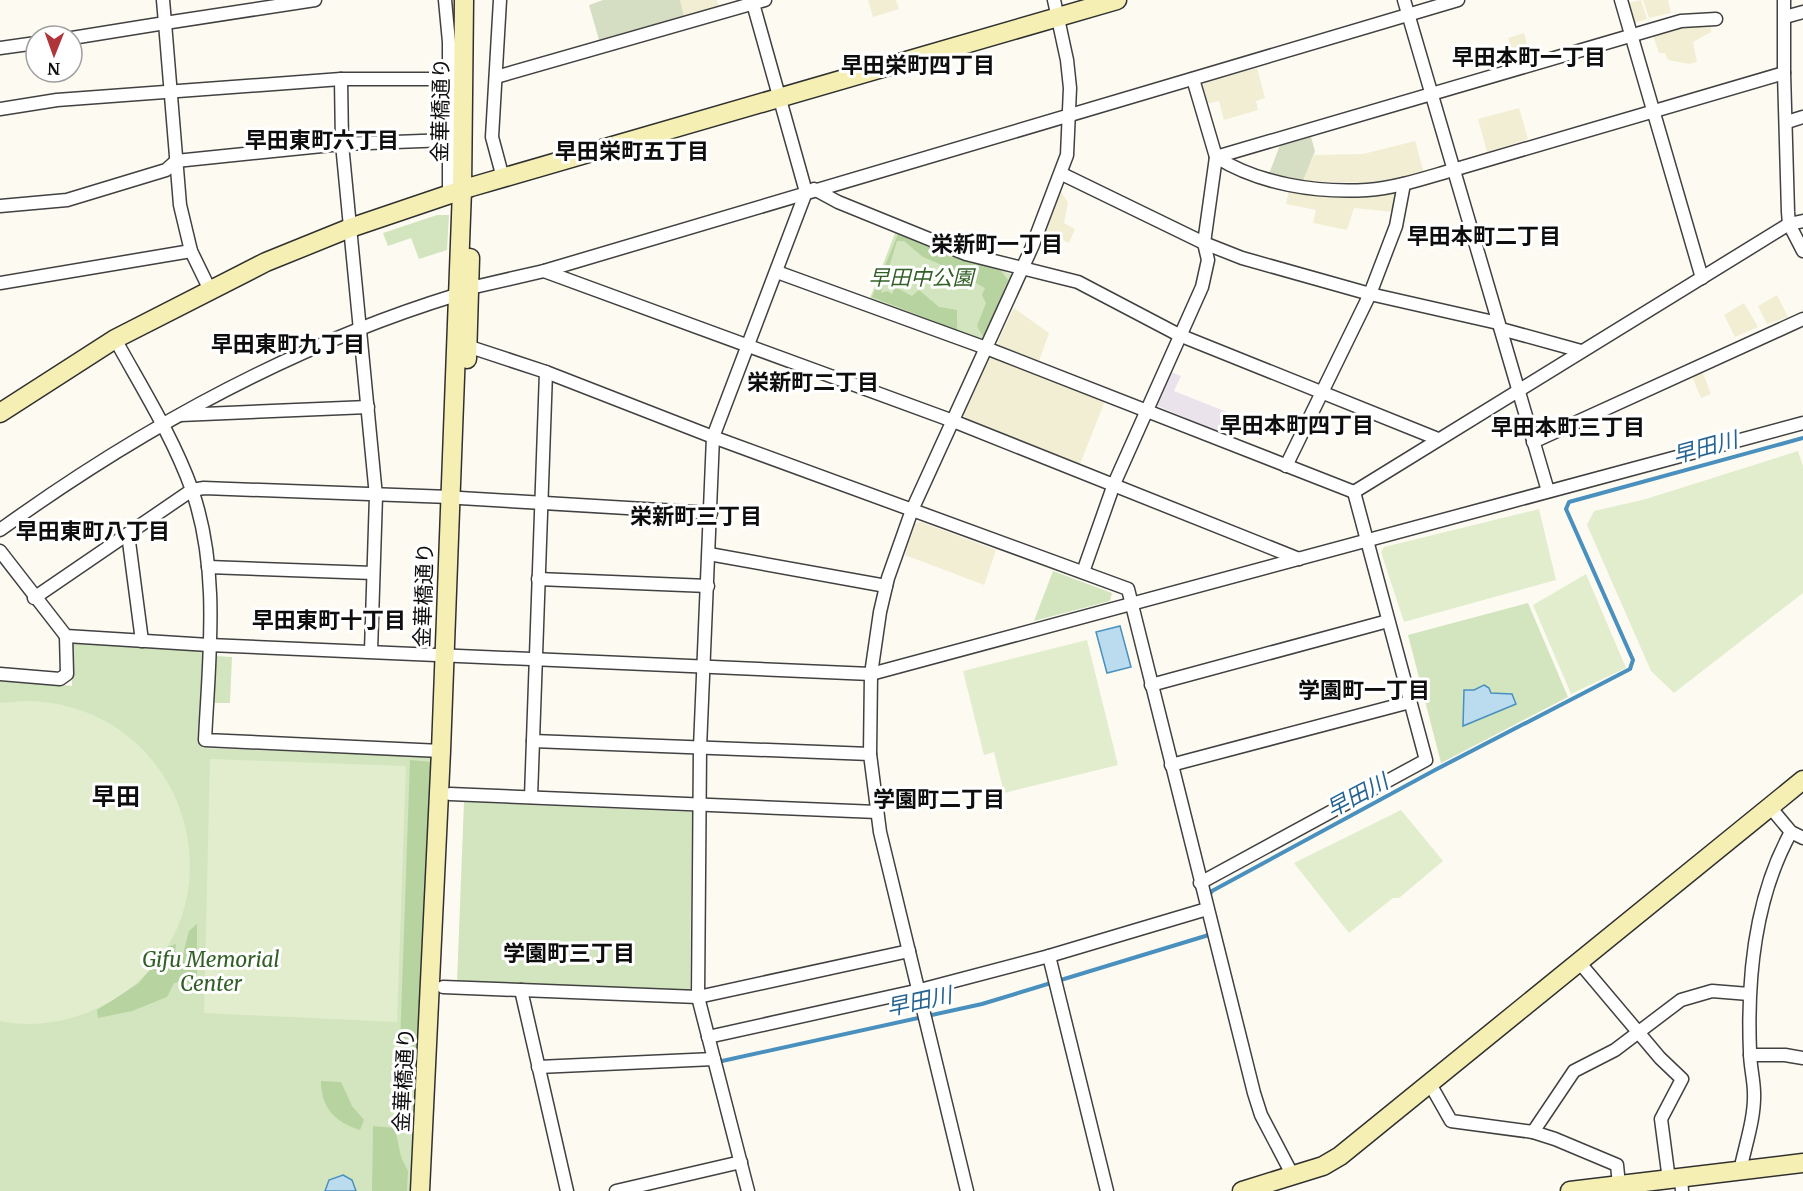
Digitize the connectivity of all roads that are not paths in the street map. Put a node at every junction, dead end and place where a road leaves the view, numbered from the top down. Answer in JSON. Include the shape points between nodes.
{"nodes":[{"id":1,"x":163,"y":0,"type":"edge"},
{"id":2,"x":315,"y":0,"type":"edge"},
{"id":3,"x":445,"y":0,"type":"edge"},
{"id":4,"x":464,"y":0,"type":"edge"},
{"id":5,"x":475,"y":0,"type":"edge"},
{"id":6,"x":500,"y":0,"type":"edge"},
{"id":7,"x":1117,"y":0,"type":"edge"},
{"id":8,"x":1404,"y":0,"type":"edge"},
{"id":9,"x":1458,"y":0,"type":"edge"},
{"id":10,"x":1621,"y":0,"type":"edge"},
{"id":11,"x":1784,"y":0,"type":"edge"},
{"id":12,"x":757,"y":1,"type":"edge"},
{"id":13,"x":1056,"y":9,"type":"edge"},
{"id":14,"x":1803,"y":12,"type":"edge"},
{"id":15,"x":1408,"y":15,"type":"junction"},
{"id":16,"x":1785,"y":17,"type":"junction"},
{"id":17,"x":1716,"y":19,"type":"dead end"},
{"id":18,"x":165,"y":23,"type":"junction"},
{"id":19,"x":1632,"y":35,"type":"junction"},
{"id":20,"x":84,"y":36,"type":"edge"},
{"id":21,"x":24,"y":45,"type":"edge"},
{"id":22,"x":0,"y":48,"type":"edge"},
{"id":23,"x":1784,"y":73,"type":"junction"},
{"id":24,"x":496,"y":77,"type":"junction"},
{"id":25,"x":1193,"y":78,"type":"junction"},
{"id":26,"x":341,"y":79,"type":"junction"},
{"id":27,"x":449,"y":80,"type":"junction"},
{"id":28,"x":171,"y":92,"type":"junction"},
{"id":29,"x":1431,"y":93,"type":"junction"},
{"id":30,"x":781,"y":99,"type":"junction"},
{"id":31,"x":0,"y":109,"type":"edge"},
{"id":32,"x":1653,"y":111,"type":"junction"},
{"id":33,"x":1070,"y":114,"type":"junction"},
{"id":34,"x":1803,"y":117,"type":"edge"},
{"id":35,"x":1787,"y":122,"type":"junction"},
{"id":36,"x":448,"y":140,"type":"junction"},
{"id":37,"x":342,"y":144,"type":"junction"},
{"id":38,"x":1216,"y":157,"type":"junction"},
{"id":39,"x":176,"y":161,"type":"junction"},
{"id":40,"x":1453,"y":170,"type":"junction"},
{"id":41,"x":1062,"y":174,"type":"junction"},
{"id":42,"x":503,"y":178,"type":"junction"},
{"id":43,"x":1404,"y":184,"type":"junction"},
{"id":44,"x":810,"y":190,"type":"junction"},
{"id":45,"x":461,"y":191,"type":"junction"},
{"id":46,"x":0,"y":206,"type":"edge"},
{"id":47,"x":1803,"y":221,"type":"edge"},
{"id":48,"x":1790,"y":224,"type":"junction"},
{"id":49,"x":350,"y":228,"type":"junction"},
{"id":50,"x":1204,"y":243,"type":"junction"},
{"id":51,"x":191,"y":251,"type":"junction"},
{"id":52,"x":1803,"y":251,"type":"edge"},
{"id":53,"x":1022,"y":269,"type":"junction"},
{"id":54,"x":544,"y":271,"type":"junction"},
{"id":55,"x":777,"y":272,"type":"junction"},
{"id":56,"x":1702,"y":278,"type":"junction"},
{"id":57,"x":0,"y":283,"type":"edge"},
{"id":58,"x":210,"y":290,"type":"junction"},
{"id":59,"x":463,"y":292,"type":"junction"},
{"id":60,"x":1370,"y":294,"type":"junction"},
{"id":61,"x":1803,"y":319,"type":"edge"},
{"id":62,"x":1500,"y":326,"type":"junction"},
{"id":63,"x":359,"y":327,"type":"junction"},
{"id":64,"x":1179,"y":335,"type":"junction"},
{"id":65,"x":115,"y":339,"type":"junction"},
{"id":66,"x":467,"y":346,"type":"junction"},
{"id":67,"x":748,"y":346,"type":"junction"},
{"id":68,"x":986,"y":348,"type":"junction"},
{"id":69,"x":1581,"y":351,"type":"junction"},
{"id":70,"x":546,"y":372,"type":"junction"},
{"id":71,"x":1518,"y":390,"type":"junction"},
{"id":72,"x":1322,"y":392,"type":"junction"},
{"id":73,"x":368,"y":407,"type":"junction"},
{"id":74,"x":1146,"y":410,"type":"junction"},
{"id":75,"x":0,"y":413,"type":"edge"},
{"id":76,"x":176,"y":415,"type":"junction"},
{"id":77,"x":953,"y":421,"type":"junction"},
{"id":78,"x":162,"y":423,"type":"junction"},
{"id":79,"x":1803,"y":423,"type":"edge"},
{"id":80,"x":713,"y":437,"type":"junction"},
{"id":81,"x":1438,"y":439,"type":"junction"},
{"id":82,"x":1533,"y":442,"type":"junction"},
{"id":83,"x":1286,"y":466,"type":"junction"},
{"id":84,"x":1114,"y":484,"type":"junction"},
{"id":85,"x":192,"y":490,"type":"junction"},
{"id":86,"x":1548,"y":491,"type":"junction"},
{"id":87,"x":1354,"y":492,"type":"junction"},
{"id":88,"x":376,"y":495,"type":"junction"},
{"id":89,"x":455,"y":498,"type":"junction"},
{"id":90,"x":541,"y":502,"type":"junction"},
{"id":91,"x":912,"y":510,"type":"junction"},
{"id":92,"x":711,"y":513,"type":"junction"},
{"id":93,"x":0,"y":530,"type":"edge"},
{"id":94,"x":128,"y":534,"type":"junction"},
{"id":95,"x":1366,"y":541,"type":"junction"},
{"id":96,"x":0,"y":551,"type":"edge"},
{"id":97,"x":709,"y":554,"type":"junction"},
{"id":98,"x":1299,"y":559,"type":"junction"},
{"id":99,"x":208,"y":567,"type":"junction"},
{"id":100,"x":1083,"y":572,"type":"junction"},
{"id":101,"x":373,"y":573,"type":"junction"},
{"id":102,"x":538,"y":579,"type":"junction"},
{"id":103,"x":708,"y":586,"type":"junction"},
{"id":104,"x":886,"y":586,"type":"junction"},
{"id":105,"x":34,"y":598,"type":"junction"},
{"id":106,"x":1131,"y":603,"type":"junction"},
{"id":107,"x":1388,"y":621,"type":"junction"},
{"id":108,"x":66,"y":636,"type":"junction"},
{"id":109,"x":142,"y":641,"type":"junction"},
{"id":110,"x":209,"y":645,"type":"junction"},
{"id":111,"x":371,"y":651,"type":"junction"},
{"id":112,"x":450,"y":656,"type":"junction"},
{"id":113,"x":536,"y":659,"type":"junction"},
{"id":114,"x":705,"y":666,"type":"junction"},
{"id":115,"x":0,"y":674,"type":"edge"},
{"id":116,"x":871,"y":674,"type":"junction"},
{"id":117,"x":1151,"y":685,"type":"junction"},
{"id":118,"x":1410,"y":702,"type":"junction"},
{"id":119,"x":533,"y":741,"type":"junction"},
{"id":120,"x":700,"y":748,"type":"junction"},
{"id":121,"x":441,"y":751,"type":"junction"},
{"id":122,"x":870,"y":754,"type":"junction"},
{"id":123,"x":1171,"y":765,"type":"junction"},
{"id":124,"x":1803,"y":780,"type":"edge"},
{"id":125,"x":450,"y":794,"type":"junction"},
{"id":126,"x":531,"y":797,"type":"junction"},
{"id":127,"x":699,"y":804,"type":"junction"},
{"id":128,"x":1770,"y":807,"type":"junction"},
{"id":129,"x":877,"y":812,"type":"junction"},
{"id":130,"x":1791,"y":832,"type":"junction"},
{"id":131,"x":1803,"y":838,"type":"edge"},
{"id":132,"x":1200,"y":883,"type":"junction"},
{"id":133,"x":1207,"y":909,"type":"junction"},
{"id":134,"x":909,"y":951,"type":"junction"},
{"id":135,"x":1049,"y":956,"type":"junction"},
{"id":136,"x":1579,"y":962,"type":"junction"},
{"id":137,"x":442,"y":987,"type":"junction"},
{"id":138,"x":521,"y":990,"type":"junction"},
{"id":139,"x":920,"y":990,"type":"junction"},
{"id":140,"x":1749,"y":994,"type":"junction"},
{"id":141,"x":698,"y":997,"type":"junction"},
{"id":142,"x":1640,"y":1032,"type":"junction"},
{"id":143,"x":708,"y":1037,"type":"junction"},
{"id":144,"x":1750,"y":1055,"type":"junction"},
{"id":145,"x":1803,"y":1058,"type":"edge"},
{"id":146,"x":714,"y":1059,"type":"junction"},
{"id":147,"x":538,"y":1066,"type":"junction"},
{"id":148,"x":1430,"y":1084,"type":"junction"},
{"id":149,"x":1533,"y":1132,"type":"junction"},
{"id":150,"x":741,"y":1162,"type":"junction"},
{"id":151,"x":1803,"y":1163,"type":"edge"},
{"id":152,"x":1740,"y":1171,"type":"junction"},
{"id":153,"x":1293,"y":1176,"type":"junction"},
{"id":154,"x":1677,"y":1183,"type":"edge"},
{"id":155,"x":1619,"y":1185,"type":"junction"},
{"id":156,"x":420,"y":1191,"type":"edge"},
{"id":157,"x":433,"y":1191,"type":"edge"},
{"id":158,"x":567,"y":1191,"type":"edge"},
{"id":159,"x":616,"y":1191,"type":"edge"},
{"id":160,"x":748,"y":1191,"type":"edge"},
{"id":161,"x":967,"y":1191,"type":"edge"},
{"id":162,"x":1107,"y":1191,"type":"edge"},
{"id":163,"x":1242,"y":1191,"type":"edge"},
{"id":164,"x":1570,"y":1191,"type":"edge"}],
"edges":[{"from":1,"to":18,"type":"street"},
{"from":2,"to":18,"type":"street"},
{"from":3,"to":27,"type":"street"},
{"from":4,"to":45,"type":"street","name":"金華橋通り"},
{"from":5,"to":45,"type":"street","name":"金華橋通り"},
{"from":6,"to":24,"type":"street"},
{"from":7,"to":13,"type":"street"},
{"from":8,"to":15,"type":"street"},
{"from":9,"to":15,"type":"street"},
{"from":10,"to":19,"type":"street"},
{"from":11,"to":16,"type":"street"},
{"from":12,"to":24,"type":"street"},
{"from":12,"to":30,"type":"street"},
{"from":13,"to":30,"type":"street"},
{"from":13,"to":33,"type":"street","via":[[1067,60]]},
{"from":14,"to":16,"type":"street"},
{"from":15,"to":25,"type":"street"},
{"from":15,"to":29,"type":"street"},
{"from":16,"to":23,"type":"street"},
{"from":17,"to":19,"type":"street","via":[[1681,21]]},
{"from":18,"to":20,"type":"street"},
{"from":18,"to":28,"type":"street"},
{"from":19,"to":29,"type":"street"},
{"from":19,"to":32,"type":"street"},
{"from":21,"to":22,"type":"street"},
{"from":23,"to":32,"type":"street"},
{"from":23,"to":35,"type":"street"},
{"from":24,"to":42,"type":"street","via":[[492,137]]},
{"from":25,"to":33,"type":"street"},
{"from":25,"to":38,"type":"street"},
{"from":26,"to":27,"type":"street"},
{"from":26,"to":28,"type":"street"},
{"from":26,"to":37,"type":"street"},
{"from":27,"to":36,"type":"street"},
{"from":28,"to":31,"type":"street","via":[[57,100]]},
{"from":28,"to":39,"type":"street"},
{"from":29,"to":38,"type":"street"},
{"from":29,"to":40,"type":"street"},
{"from":30,"to":42,"type":"street"},
{"from":30,"to":44,"type":"street"},
{"from":32,"to":40,"type":"street"},
{"from":32,"to":56,"type":"street"},
{"from":33,"to":41,"type":"street"},
{"from":33,"to":44,"type":"street"},
{"from":34,"to":35,"type":"street"},
{"from":35,"to":48,"type":"street"},
{"from":36,"to":37,"type":"street"},
{"from":36,"to":45,"type":"street"},
{"from":37,"to":39,"type":"street"},
{"from":37,"to":49,"type":"street"},
{"from":38,"to":43,"type":"street","via":[[1257,177],[1304,187],[1367,190]]},
{"from":38,"to":50,"type":"street"},
{"from":39,"to":46,"type":"street","via":[[166,170],[67,200]]},
{"from":39,"to":51,"type":"street","via":[[180,205]]},
{"from":40,"to":43,"type":"street"},
{"from":40,"to":62,"type":"street"},
{"from":41,"to":50,"type":"street"},
{"from":41,"to":53,"type":"street"},
{"from":42,"to":45,"type":"street"},
{"from":43,"to":60,"type":"street","via":[[1396,226]]},
{"from":44,"to":53,"type":"street","via":[[966,254]]},
{"from":44,"to":54,"type":"street"},
{"from":44,"to":55,"type":"street"},
{"from":45,"to":49,"type":"street"},
{"from":45,"to":59,"type":"street","name":"金華橋通り"},
{"from":47,"to":48,"type":"street"},
{"from":48,"to":52,"type":"street"},
{"from":48,"to":56,"type":"street"},
{"from":49,"to":58,"type":"street"},
{"from":49,"to":63,"type":"street"},
{"from":50,"to":60,"type":"street","via":[[1242,258]]},
{"from":50,"to":64,"type":"street","via":[[1208,260],[1202,287]]},
{"from":51,"to":57,"type":"street"},
{"from":51,"to":58,"type":"street"},
{"from":53,"to":64,"type":"street","via":[[1078,282]]},
{"from":53,"to":68,"type":"street"},
{"from":54,"to":59,"type":"street"},
{"from":54,"to":67,"type":"street"},
{"from":55,"to":67,"type":"street"},
{"from":55,"to":68,"type":"street"},
{"from":56,"to":69,"type":"street"},
{"from":58,"to":65,"type":"street"},
{"from":59,"to":63,"type":"street"},
{"from":59,"to":66,"type":"street","name":"金華橋通り"},
{"from":59,"to":89,"type":"street","name":"金華橋通り"},
{"from":60,"to":62,"type":"street"},
{"from":60,"to":72,"type":"street"},
{"from":61,"to":82,"type":"street"},
{"from":62,"to":69,"type":"street"},
{"from":62,"to":71,"type":"street"},
{"from":63,"to":73,"type":"street"},
{"from":63,"to":76,"type":"street"},
{"from":64,"to":72,"type":"street"},
{"from":64,"to":74,"type":"street"},
{"from":65,"to":75,"type":"street"},
{"from":65,"to":78,"type":"street"},
{"from":66,"to":70,"type":"street"},
{"from":66,"to":89,"type":"street","name":"金華橋通り"},
{"from":67,"to":77,"type":"street"},
{"from":67,"to":80,"type":"street"},
{"from":68,"to":74,"type":"street"},
{"from":68,"to":77,"type":"street"},
{"from":69,"to":71,"type":"street"},
{"from":70,"to":80,"type":"street"},
{"from":70,"to":90,"type":"street"},
{"from":71,"to":81,"type":"street"},
{"from":71,"to":82,"type":"street"},
{"from":72,"to":81,"type":"street"},
{"from":72,"to":83,"type":"street"},
{"from":73,"to":76,"type":"street"},
{"from":73,"to":88,"type":"street"},
{"from":74,"to":83,"type":"street"},
{"from":74,"to":84,"type":"street"},
{"from":76,"to":78,"type":"street"},
{"from":77,"to":84,"type":"street"},
{"from":77,"to":91,"type":"street"},
{"from":78,"to":85,"type":"street"},
{"from":78,"to":93,"type":"street","via":[[68,481]]},
{"from":79,"to":86,"type":"street"},
{"from":80,"to":91,"type":"street"},
{"from":80,"to":92,"type":"street"},
{"from":81,"to":87,"type":"street"},
{"from":82,"to":86,"type":"street"},
{"from":83,"to":87,"type":"street"},
{"from":84,"to":98,"type":"street"},
{"from":84,"to":100,"type":"street"},
{"from":85,"to":88,"type":"street"},
{"from":85,"to":94,"type":"street"},
{"from":85,"to":99,"type":"street"},
{"from":86,"to":95,"type":"street"},
{"from":87,"to":95,"type":"street"},
{"from":88,"to":89,"type":"street"},
{"from":88,"to":101,"type":"street"},
{"from":89,"to":90,"type":"street"},
{"from":89,"to":112,"type":"street","name":"金華橋通り"},
{"from":90,"to":92,"type":"street"},
{"from":90,"to":102,"type":"street"},
{"from":91,"to":100,"type":"street"},
{"from":91,"to":104,"type":"street"},
{"from":92,"to":97,"type":"street"},
{"from":94,"to":105,"type":"street"},
{"from":94,"to":109,"type":"street"},
{"from":95,"to":98,"type":"street"},
{"from":95,"to":107,"type":"street"},
{"from":96,"to":105,"type":"street"},
{"from":97,"to":103,"type":"street"},
{"from":97,"to":104,"type":"street"},
{"from":98,"to":106,"type":"street"},
{"from":99,"to":101,"type":"street"},
{"from":99,"to":110,"type":"street","via":[[212,606]]},
{"from":100,"to":106,"type":"street","via":[[1128,589]]},
{"from":101,"to":111,"type":"street"},
{"from":102,"to":103,"type":"street"},
{"from":102,"to":113,"type":"street"},
{"from":103,"to":114,"type":"street"},
{"from":104,"to":116,"type":"street"},
{"from":105,"to":108,"type":"street"},
{"from":106,"to":116,"type":"street"},
{"from":106,"to":117,"type":"street"},
{"from":107,"to":117,"type":"street"},
{"from":107,"to":118,"type":"street"},
{"from":108,"to":109,"type":"street"},
{"from":108,"to":115,"type":"street","via":[[67,674],[60,679]]},
{"from":109,"to":110,"type":"street"},
{"from":110,"to":111,"type":"street"},
{"from":110,"to":121,"type":"street","via":[[205,740]]},
{"from":111,"to":112,"type":"street"},
{"from":112,"to":113,"type":"street"},
{"from":112,"to":121,"type":"street","name":"金華橋通り"},
{"from":112,"to":125,"type":"street","name":"金華橋通り"},
{"from":113,"to":114,"type":"street"},
{"from":113,"to":119,"type":"street"},
{"from":114,"to":116,"type":"street"},
{"from":114,"to":120,"type":"street"},
{"from":116,"to":122,"type":"street"},
{"from":117,"to":123,"type":"street"},
{"from":118,"to":123,"type":"street"},
{"from":118,"to":132,"type":"street","via":[[1426,760]]},
{"from":119,"to":120,"type":"street"},
{"from":119,"to":126,"type":"street"},
{"from":120,"to":122,"type":"street"},
{"from":120,"to":127,"type":"street"},
{"from":121,"to":156,"type":"street","name":"金華橋通り"},
{"from":122,"to":129,"type":"street"},
{"from":123,"to":132,"type":"street"},
{"from":124,"to":128,"type":"street"},
{"from":125,"to":126,"type":"street"},
{"from":125,"to":137,"type":"street","name":"金華橋通り"},
{"from":126,"to":127,"type":"street"},
{"from":127,"to":129,"type":"street"},
{"from":127,"to":141,"type":"street"},
{"from":128,"to":130,"type":"street"},
{"from":128,"to":136,"type":"street"},
{"from":129,"to":134,"type":"street"},
{"from":130,"to":131,"type":"street"},
{"from":130,"to":140,"type":"street","via":[[1776,859],[1761,914]]},
{"from":132,"to":133,"type":"street"},
{"from":133,"to":135,"type":"street"},
{"from":133,"to":153,"type":"street","via":[[1261,1115]]},
{"from":134,"to":139,"type":"street"},
{"from":134,"to":141,"type":"street"},
{"from":135,"to":139,"type":"street"},
{"from":135,"to":162,"type":"street"},
{"from":136,"to":142,"type":"street"},
{"from":136,"to":148,"type":"street"},
{"from":137,"to":138,"type":"street"},
{"from":137,"to":157,"type":"street","name":"金華橋通り"},
{"from":138,"to":141,"type":"street"},
{"from":138,"to":147,"type":"street"},
{"from":139,"to":143,"type":"street"},
{"from":139,"to":161,"type":"street"},
{"from":140,"to":142,"type":"street","via":[[1712,992],[1680,1000]]},
{"from":140,"to":144,"type":"street"},
{"from":141,"to":143,"type":"street"},
{"from":142,"to":149,"type":"street","via":[[1574,1071]]},
{"from":142,"to":154,"type":"street","via":[[1660,1059],[1682,1079],[1661,1119]]},
{"from":143,"to":146,"type":"street"},
{"from":144,"to":145,"type":"street"},
{"from":144,"to":152,"type":"street","via":[[1755,1095]]},
{"from":146,"to":147,"type":"street"},
{"from":146,"to":150,"type":"street"},
{"from":147,"to":158,"type":"street"},
{"from":148,"to":149,"type":"street","via":[[1450,1121]]},
{"from":148,"to":153,"type":"street","via":[[1340,1155],[1323,1166]]},
{"from":149,"to":155,"type":"street","via":[[1617,1165]]},
{"from":150,"to":159,"type":"street"},
{"from":150,"to":160,"type":"street"},
{"from":151,"to":152,"type":"street"},
{"from":152,"to":154,"type":"street"},
{"from":153,"to":163,"type":"street"},
{"from":154,"to":155,"type":"street"},
{"from":155,"to":164,"type":"street"}]}
